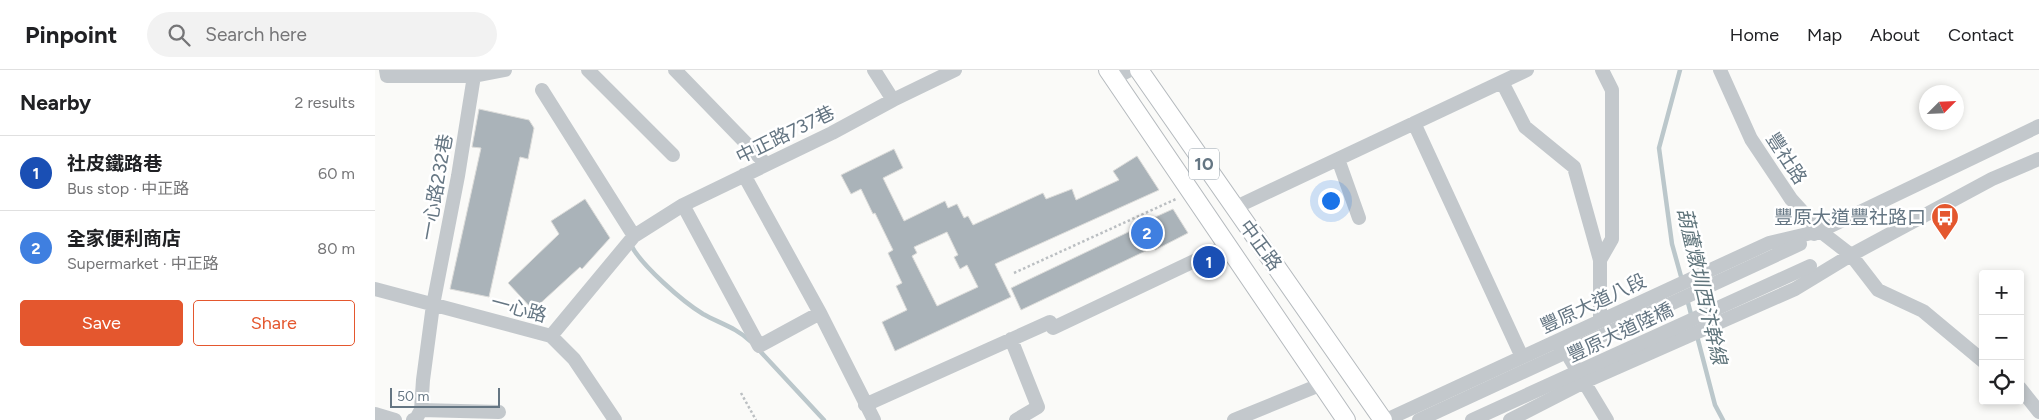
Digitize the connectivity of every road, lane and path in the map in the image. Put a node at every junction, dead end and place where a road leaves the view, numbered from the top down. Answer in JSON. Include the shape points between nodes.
{"nodes":[{"id":1,"x":386,"y":70,"type":"edge"},
{"id":2,"x":505,"y":70,"type":"edge"},
{"id":3,"x":588,"y":70,"type":"edge"},
{"id":4,"x":675,"y":70,"type":"edge"},
{"id":5,"x":874,"y":70,"type":"edge"},
{"id":6,"x":955,"y":70,"type":"edge"},
{"id":7,"x":1130,"y":70,"type":"edge"},
{"id":8,"x":1139,"y":70,"type":"edge"},
{"id":9,"x":1527,"y":70,"type":"edge"},
{"id":10,"x":1602,"y":70,"type":"edge"},
{"id":11,"x":1720,"y":70,"type":"edge"},
{"id":12,"x":1111,"y":74,"type":"edge"},
{"id":13,"x":474,"y":76,"type":"junction"},
{"id":14,"x":1502,"y":82,"type":"junction"},
{"id":15,"x":541,"y":90,"type":"dead end"},
{"id":16,"x":893,"y":100,"type":"junction"},
{"id":17,"x":1414,"y":123,"type":"junction"},
{"id":18,"x":2039,"y":126,"type":"edge"},
{"id":19,"x":673,"y":155,"type":"dead end"},
{"id":20,"x":1338,"y":159,"type":"junction"},
{"id":21,"x":2039,"y":159,"type":"edge"},
{"id":22,"x":766,"y":164,"type":"junction"},
{"id":23,"x":744,"y":175,"type":"junction"},
{"id":24,"x":1191,"y":192,"type":"junction"},
{"id":25,"x":683,"y":205,"type":"junction"},
{"id":26,"x":1234,"y":208,"type":"junction"},
{"id":27,"x":1359,"y":218,"type":"dead end"},
{"id":28,"x":1819,"y":231,"type":"junction"},
{"id":29,"x":633,"y":236,"type":"junction"},
{"id":30,"x":1799,"y":244,"type":"joint"},
{"id":31,"x":1228,"y":245,"type":"junction"},
{"id":32,"x":1851,"y":255,"type":"junction"},
{"id":33,"x":1600,"y":260,"type":"junction"},
{"id":34,"x":1014,"y":273,"type":"dead end"},
{"id":35,"x":375,"y":289,"type":"edge"},
{"id":36,"x":433,"y":305,"type":"junction"},
{"id":37,"x":820,"y":313,"type":"junction"},
{"id":38,"x":1600,"y":320,"type":"junction"},
{"id":39,"x":551,"y":336,"type":"junction"},
{"id":40,"x":1011,"y":339,"type":"junction"},
{"id":41,"x":1559,"y":339,"type":"junction"},
{"id":42,"x":1522,"y":357,"type":"junction"},
{"id":43,"x":1982,"y":360,"type":"edge"},
{"id":44,"x":1585,"y":382,"type":"junction"},
{"id":45,"x":1322,"y":384,"type":"junction"},
{"id":46,"x":2024,"y":393,"type":"edge"},
{"id":47,"x":741,"y":394,"type":"dead end"},
{"id":48,"x":865,"y":405,"type":"junction"},
{"id":49,"x":499,"y":412,"type":"dead end"},
{"id":50,"x":2039,"y":412,"type":"edge"},
{"id":51,"x":375,"y":414,"type":"edge"},
{"id":52,"x":417,"y":415,"type":"edge"},
{"id":53,"x":395,"y":420,"type":"edge"},
{"id":54,"x":615,"y":420,"type":"edge"},
{"id":55,"x":756,"y":420,"type":"edge"},
{"id":56,"x":874,"y":420,"type":"edge"},
{"id":57,"x":1016,"y":420,"type":"edge"},
{"id":58,"x":1233,"y":420,"type":"edge"},
{"id":59,"x":1346,"y":420,"type":"edge"},
{"id":60,"x":1385,"y":420,"type":"edge"},
{"id":61,"x":1419,"y":420,"type":"edge"},
{"id":62,"x":1472,"y":420,"type":"edge"},
{"id":63,"x":1510,"y":420,"type":"edge"},
{"id":64,"x":1607,"y":420,"type":"edge"}],
"edges":[{"from":1,"to":13,"type":"street","via":[[387,76]]},
{"from":2,"to":13,"type":"street"},
{"from":3,"to":19,"type":"street"},
{"from":4,"to":22,"type":"street"},
{"from":5,"to":16,"type":"street"},
{"from":6,"to":16,"type":"street","name":"中正路737巷"},
{"from":7,"to":12,"type":"street"},
{"from":8,"to":26,"type":"main road","name":"中正路","number":"10"},
{"from":9,"to":14,"type":"street"},
{"from":10,"to":33,"type":"street","via":[[1612,90],[1611,239]]},
{"from":11,"to":28,"type":"street","name":"豐社路","via":[[1751,139],[1791,199]]},
{"from":12,"to":24,"type":"main road","name":"中正路","number":"10"},
{"from":13,"to":36,"type":"street","name":"一心路232巷"},
{"from":14,"to":17,"type":"street"},
{"from":14,"to":33,"type":"street","via":[[1525,127],[1574,167]]},
{"from":15,"to":29,"type":"street"},
{"from":16,"to":22,"type":"street","name":"中正路737巷"},
{"from":17,"to":20,"type":"street"},
{"from":17,"to":42,"type":"street"},
{"from":18,"to":28,"type":"street","name":"豐原大道八段"},
{"from":20,"to":26,"type":"street"},
{"from":20,"to":27,"type":"street"},
{"from":21,"to":32,"type":"street","via":[[1992,180]]},
{"from":22,"to":23,"type":"street","name":"中正路737巷"},
{"from":23,"to":25,"type":"street","name":"中正路737巷"},
{"from":23,"to":37,"type":"street"},
{"from":24,"to":31,"type":"main road","name":"中正路","number":"10"},
{"from":24,"to":34,"type":"path"},
{"from":25,"to":29,"type":"street","name":"中正路737巷"},
{"from":25,"to":37,"type":"street","via":[[759,346]]},
{"from":26,"to":60,"type":"main road","name":"中正路","number":"10"},
{"from":28,"to":30,"type":"street","name":"豐原大道八段"},
{"from":28,"to":32,"type":"street","name":"豐社路"},
{"from":28,"to":38,"type":"street","name":"豐原大道八段","via":[[1769,243]]},
{"from":29,"to":39,"type":"street","name":"中正路737巷"},
{"from":30,"to":61,"type":"street","name":"豐原大道陸橋","bridge":true},
{"from":31,"to":40,"type":"street","via":[[1053,328],[1050,322]]},
{"from":31,"to":45,"type":"main road","name":"中正路","number":"10"},
{"from":32,"to":43,"type":"street","name":"豐社路","via":[[1878,290],[1923,311]]},
{"from":32,"to":44,"type":"street","via":[[1795,289]]},
{"from":32,"to":62,"type":"street","name":"豐原大道陸橋","bridge":true,"via":[[1810,266]]},
{"from":33,"to":38,"type":"street"},
{"from":35,"to":36,"type":"street","name":"一心路"},
{"from":36,"to":39,"type":"street","name":"一心路"},
{"from":36,"to":52,"type":"street","name":"一心路232巷"},
{"from":37,"to":48,"type":"street"},
{"from":38,"to":41,"type":"street","name":"豐原大道八段"},
{"from":39,"to":54,"type":"street","name":"一心路","via":[[574,359]]},
{"from":40,"to":48,"type":"street"},
{"from":40,"to":57,"type":"street","via":[[1038,407]]},
{"from":41,"to":42,"type":"street","name":"豐原大道八段"},
{"from":41,"to":44,"type":"street"},
{"from":42,"to":60,"type":"street","name":"豐原大道八段"},
{"from":44,"to":63,"type":"street"},
{"from":44,"to":64,"type":"street"},
{"from":45,"to":58,"type":"street"},
{"from":45,"to":59,"type":"main road","name":"中正路","number":"10"},
{"from":46,"to":50,"type":"street"},
{"from":47,"to":55,"type":"path"},
{"from":48,"to":56,"type":"street"},
{"from":49,"to":52,"type":"street"},
{"from":51,"to":53,"type":"street"}]}
